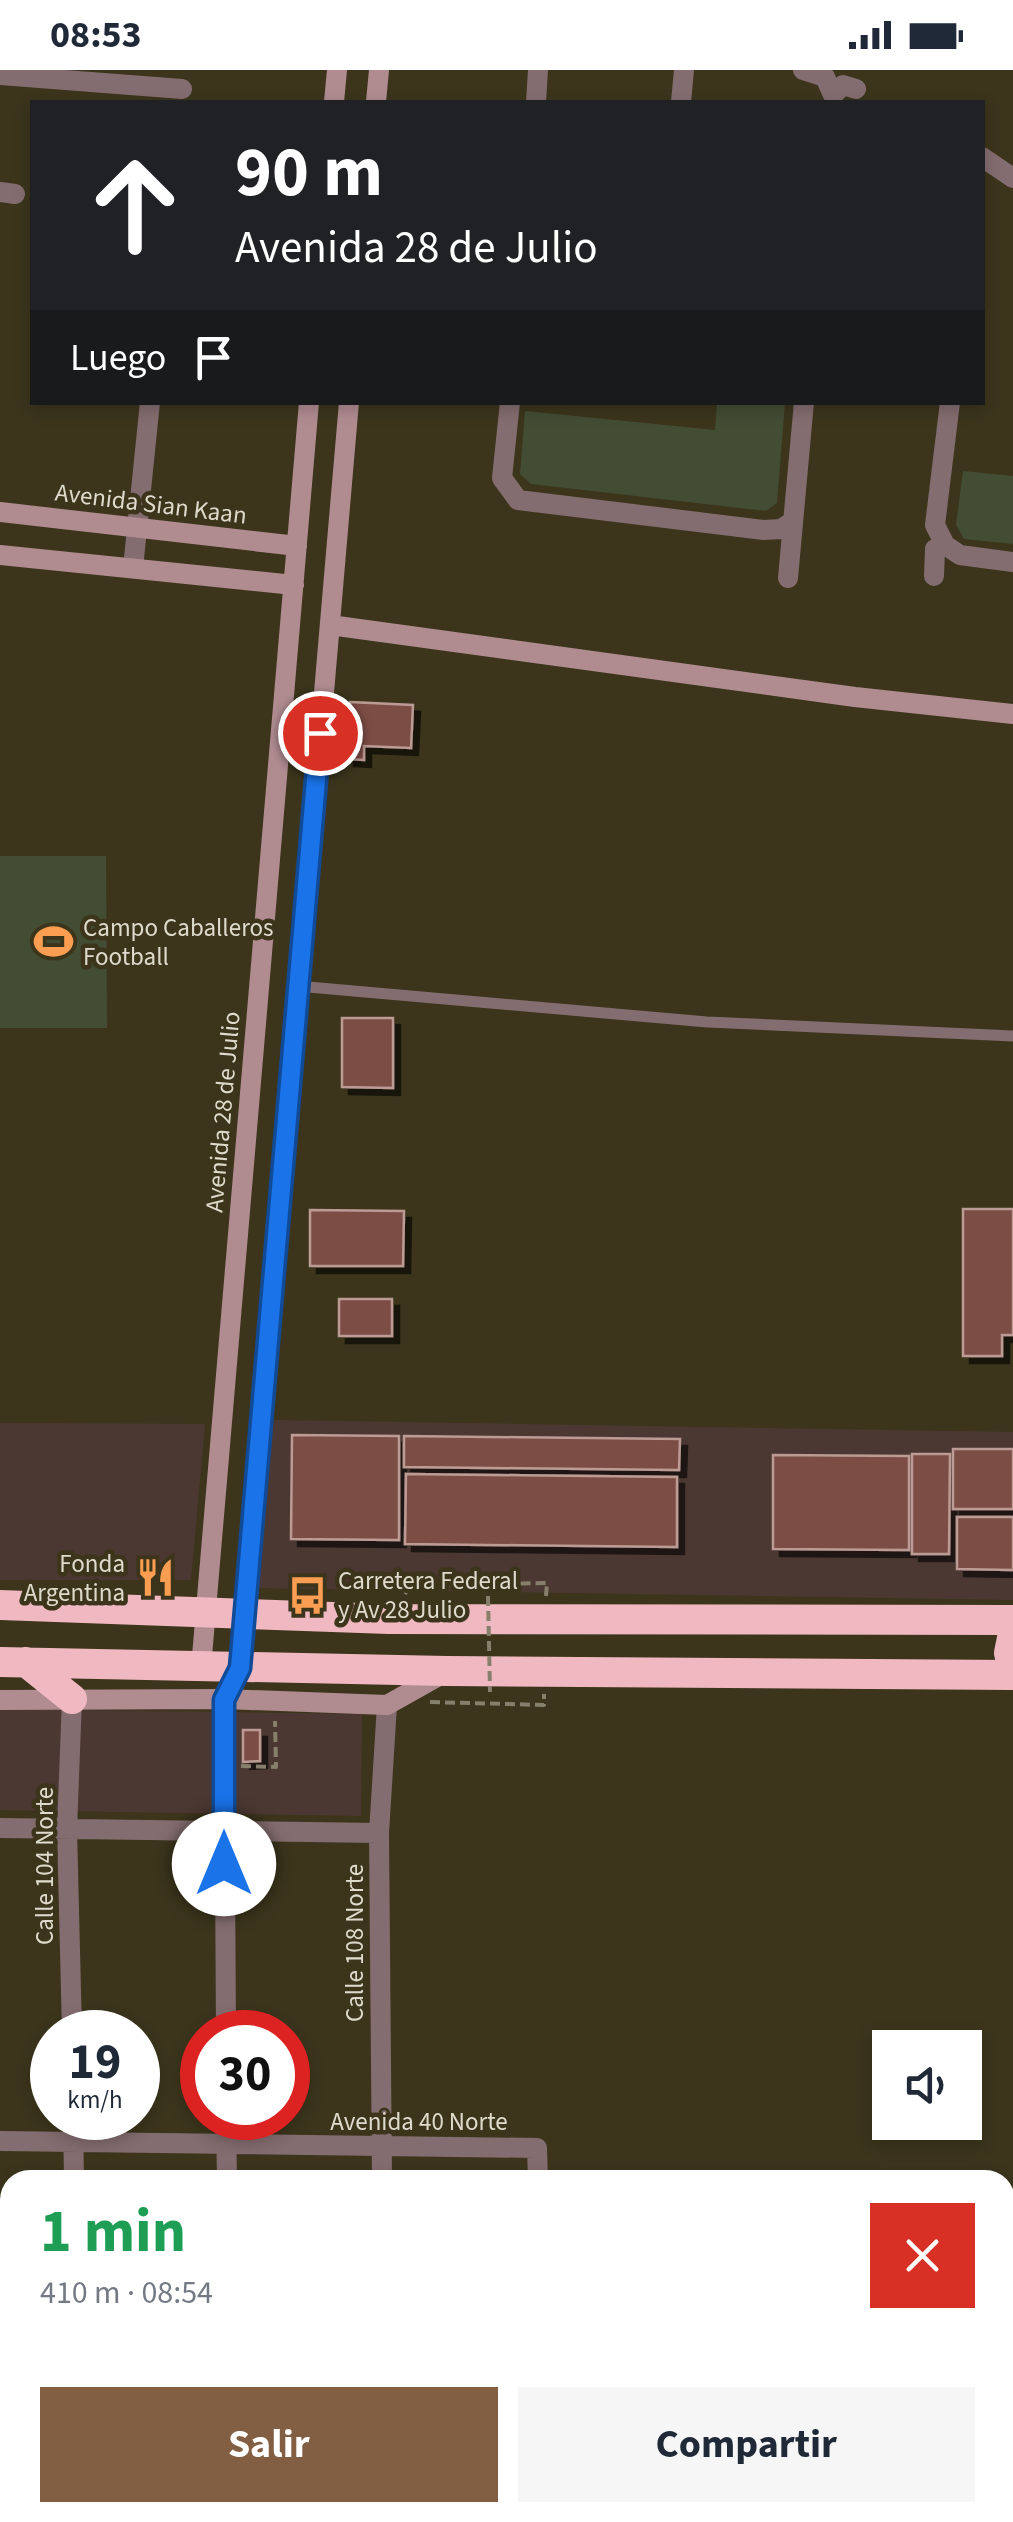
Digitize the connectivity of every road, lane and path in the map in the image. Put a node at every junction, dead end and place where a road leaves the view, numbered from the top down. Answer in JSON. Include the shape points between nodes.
{"nodes":[{"id":1,"x":337,"y":70,"type":"edge"},
{"id":2,"x":379,"y":70,"type":"edge"},
{"id":3,"x":538,"y":70,"type":"edge"},
{"id":4,"x":684,"y":70,"type":"edge"},
{"id":5,"x":803,"y":70,"type":"edge"},
{"id":6,"x":0,"y":75,"type":"edge"},
{"id":7,"x":58,"y":75,"type":"edge"},
{"id":8,"x":183,"y":87,"type":"edge"},
{"id":9,"x":856,"y":89,"type":"dead end"},
{"id":10,"x":832,"y":99,"type":"edge"},
{"id":11,"x":334,"y":100,"type":"edge"},
{"id":12,"x":376,"y":100,"type":"edge"},
{"id":13,"x":536,"y":100,"type":"edge"},
{"id":14,"x":681,"y":100,"type":"edge"},
{"id":15,"x":985,"y":158,"type":"edge"},
{"id":16,"x":1011,"y":171,"type":"edge"},
{"id":17,"x":150,"y":405,"type":"edge"},
{"id":18,"x":309,"y":405,"type":"edge"},
{"id":19,"x":349,"y":405,"type":"edge"},
{"id":20,"x":510,"y":405,"type":"edge"},
{"id":21,"x":804,"y":405,"type":"edge"},
{"id":22,"x":950,"y":405,"type":"edge"},
{"id":23,"x":0,"y":512,"type":"edge"},
{"id":24,"x":792,"y":520,"type":"junction"},
{"id":25,"x":137,"y":528,"type":"junction"},
{"id":26,"x":945,"y":545,"type":"junction"},
{"id":27,"x":297,"y":546,"type":"junction"},
{"id":28,"x":0,"y":555,"type":"edge"},
{"id":29,"x":1013,"y":562,"type":"edge"},
{"id":30,"x":133,"y":568,"type":"junction"},
{"id":31,"x":934,"y":576,"type":"dead end"},
{"id":32,"x":788,"y":578,"type":"dead end"},
{"id":33,"x":294,"y":585,"type":"junction"},
{"id":34,"x":330,"y":624,"type":"junction"},
{"id":35,"x":1013,"y":714,"type":"edge"},
{"id":36,"x":272,"y":838,"type":"junction"},
{"id":37,"x":310,"y":841,"type":"junction"},
{"id":38,"x":297,"y":986,"type":"junction"},
{"id":39,"x":1013,"y":1036,"type":"edge"},
{"id":40,"x":488,"y":1596,"type":"dead end"},
{"id":41,"x":548,"y":1596,"type":"dead end"},
{"id":42,"x":0,"y":1606,"type":"edge"},
{"id":43,"x":203,"y":1611,"type":"junction"},
{"id":44,"x":243,"y":1612,"type":"junction"},
{"id":45,"x":389,"y":1619,"type":"junction"},
{"id":46,"x":1013,"y":1620,"type":"edge"},
{"id":47,"x":1013,"y":1633,"type":"edge"},
{"id":48,"x":13,"y":1662,"type":"edge"},
{"id":49,"x":1013,"y":1666,"type":"edge"},
{"id":50,"x":201,"y":1668,"type":"junction"},
{"id":51,"x":240,"y":1668,"type":"junction"},
{"id":52,"x":447,"y":1672,"type":"junction"},
{"id":53,"x":1013,"y":1676,"type":"edge"},
{"id":54,"x":490,"y":1692,"type":"dead end"},
{"id":55,"x":544,"y":1693,"type":"dead end"},
{"id":56,"x":411,"y":1694,"type":"junction"},
{"id":57,"x":72,"y":1699,"type":"junction"},
{"id":58,"x":0,"y":1700,"type":"edge"},
{"id":59,"x":224,"y":1700,"type":"junction"},
{"id":60,"x":276,"y":1701,"type":"junction"},
{"id":61,"x":387,"y":1705,"type":"junction"},
{"id":62,"x":225,"y":1766,"type":"junction"},
{"id":63,"x":0,"y":1828,"type":"edge"},
{"id":64,"x":67,"y":1829,"type":"junction"},
{"id":65,"x":224,"y":1831,"type":"junction"},
{"id":66,"x":380,"y":1832,"type":"junction"},
{"id":67,"x":71,"y":2010,"type":"edge"},
{"id":68,"x":226,"y":2010,"type":"edge"},
{"id":69,"x":226,"y":2140,"type":"edge"},
{"id":70,"x":0,"y":2141,"type":"edge"},
{"id":71,"x":74,"y":2142,"type":"junction"},
{"id":72,"x":226,"y":2146,"type":"junction"},
{"id":73,"x":382,"y":2146,"type":"junction"},
{"id":74,"x":74,"y":2170,"type":"edge"},
{"id":75,"x":226,"y":2170,"type":"edge"},
{"id":76,"x":382,"y":2170,"type":"edge"},
{"id":77,"x":538,"y":2170,"type":"edge"}],
"edges":[{"from":1,"to":11,"type":"main road"},
{"from":2,"to":12,"type":"main road"},
{"from":3,"to":13,"type":"street"},
{"from":4,"to":14,"type":"street"},
{"from":5,"to":10,"type":"street","via":[[824,77]]},
{"from":6,"to":7,"type":"street"},
{"from":7,"to":8,"type":"street"},
{"from":9,"to":10,"type":"street","via":[[843,85]]},
{"from":15,"to":16,"type":"street"},
{"from":17,"to":25,"type":"street"},
{"from":18,"to":27,"type":"main road","name":"Avenida 28 de Julio"},
{"from":19,"to":34,"type":"main road"},
{"from":20,"to":24,"type":"street","via":[[502,478],[518,500],[764,530]]},
{"from":21,"to":24,"type":"street"},
{"from":22,"to":26,"type":"street","via":[[936,525]]},
{"from":23,"to":25,"type":"main road","name":"Avenida Sian Kaan"},
{"from":24,"to":32,"type":"street"},
{"from":25,"to":27,"type":"main road","name":"Avenida Sian Kaan"},
{"from":25,"to":30,"type":"street"},
{"from":26,"to":29,"type":"street","via":[[960,555]]},
{"from":26,"to":31,"type":"street","via":[[936,549]]},
{"from":27,"to":33,"type":"main road","name":"Avenida 28 de Julio"},
{"from":28,"to":30,"type":"main road"},
{"from":30,"to":33,"type":"main road"},
{"from":33,"to":36,"type":"main road","name":"Avenida 28 de Julio"},
{"from":34,"to":35,"type":"main road"},
{"from":34,"to":37,"type":"main road"},
{"from":36,"to":37,"type":"main road","via":[[290,851]]},
{"from":36,"to":43,"type":"main road","name":"Avenida 28 de Julio"},
{"from":37,"to":38,"type":"main road"},
{"from":38,"to":39,"type":"lane","via":[[707,1022]]},
{"from":38,"to":44,"type":"main road"},
{"from":40,"to":54,"type":"path","bridge":true},
{"from":41,"to":45,"type":"path","via":[[547,1584],[410,1586]]},
{"from":42,"to":43,"type":"highway"},
{"from":43,"to":44,"type":"highway"},
{"from":43,"to":50,"type":"main road","name":"Avenida 28 de Julio"},
{"from":44,"to":45,"type":"highway"},
{"from":44,"to":51,"type":"main road"},
{"from":45,"to":46,"type":"highway"},
{"from":47,"to":49,"type":"highway"},
{"from":48,"to":50,"type":"highway"},
{"from":48,"to":57,"type":"highway"},
{"from":50,"to":51,"type":"highway"},
{"from":50,"to":59,"type":"street"},
{"from":51,"to":52,"type":"highway"},
{"from":51,"to":59,"type":"street"},
{"from":52,"to":53,"type":"highway"},
{"from":52,"to":56,"type":"main road"},
{"from":55,"to":56,"type":"path","via":[[544,1705],[433,1704]]},
{"from":56,"to":61,"type":"main road"},
{"from":57,"to":58,"type":"main road"},
{"from":57,"to":59,"type":"main road"},
{"from":57,"to":64,"type":"street","name":"Calle 104 Norte"},
{"from":59,"to":60,"type":"main road"},
{"from":59,"to":62,"type":"street"},
{"from":60,"to":61,"type":"main road"},
{"from":60,"to":62,"type":"path","via":[[276,1767]]},
{"from":61,"to":66,"type":"street","name":"Calle 108 Norte"},
{"from":62,"to":65,"type":"street"},
{"from":63,"to":64,"type":"street"},
{"from":64,"to":65,"type":"street"},
{"from":64,"to":67,"type":"street","name":"Calle 104 Norte"},
{"from":65,"to":66,"type":"street"},
{"from":65,"to":68,"type":"street"},
{"from":66,"to":73,"type":"street","name":"Calle 108 Norte"},
{"from":69,"to":72,"type":"street"},
{"from":70,"to":71,"type":"street","name":"Avenida 40 Norte"},
{"from":71,"to":72,"type":"street","name":"Avenida 40 Norte"},
{"from":71,"to":74,"type":"street"},
{"from":72,"to":73,"type":"street","name":"Avenida 40 Norte"},
{"from":72,"to":75,"type":"street"},
{"from":73,"to":76,"type":"street","name":"Calle 108 Norte"},
{"from":73,"to":77,"type":"street","name":"Avenida 40 Norte","via":[[538,2148]]}]}
